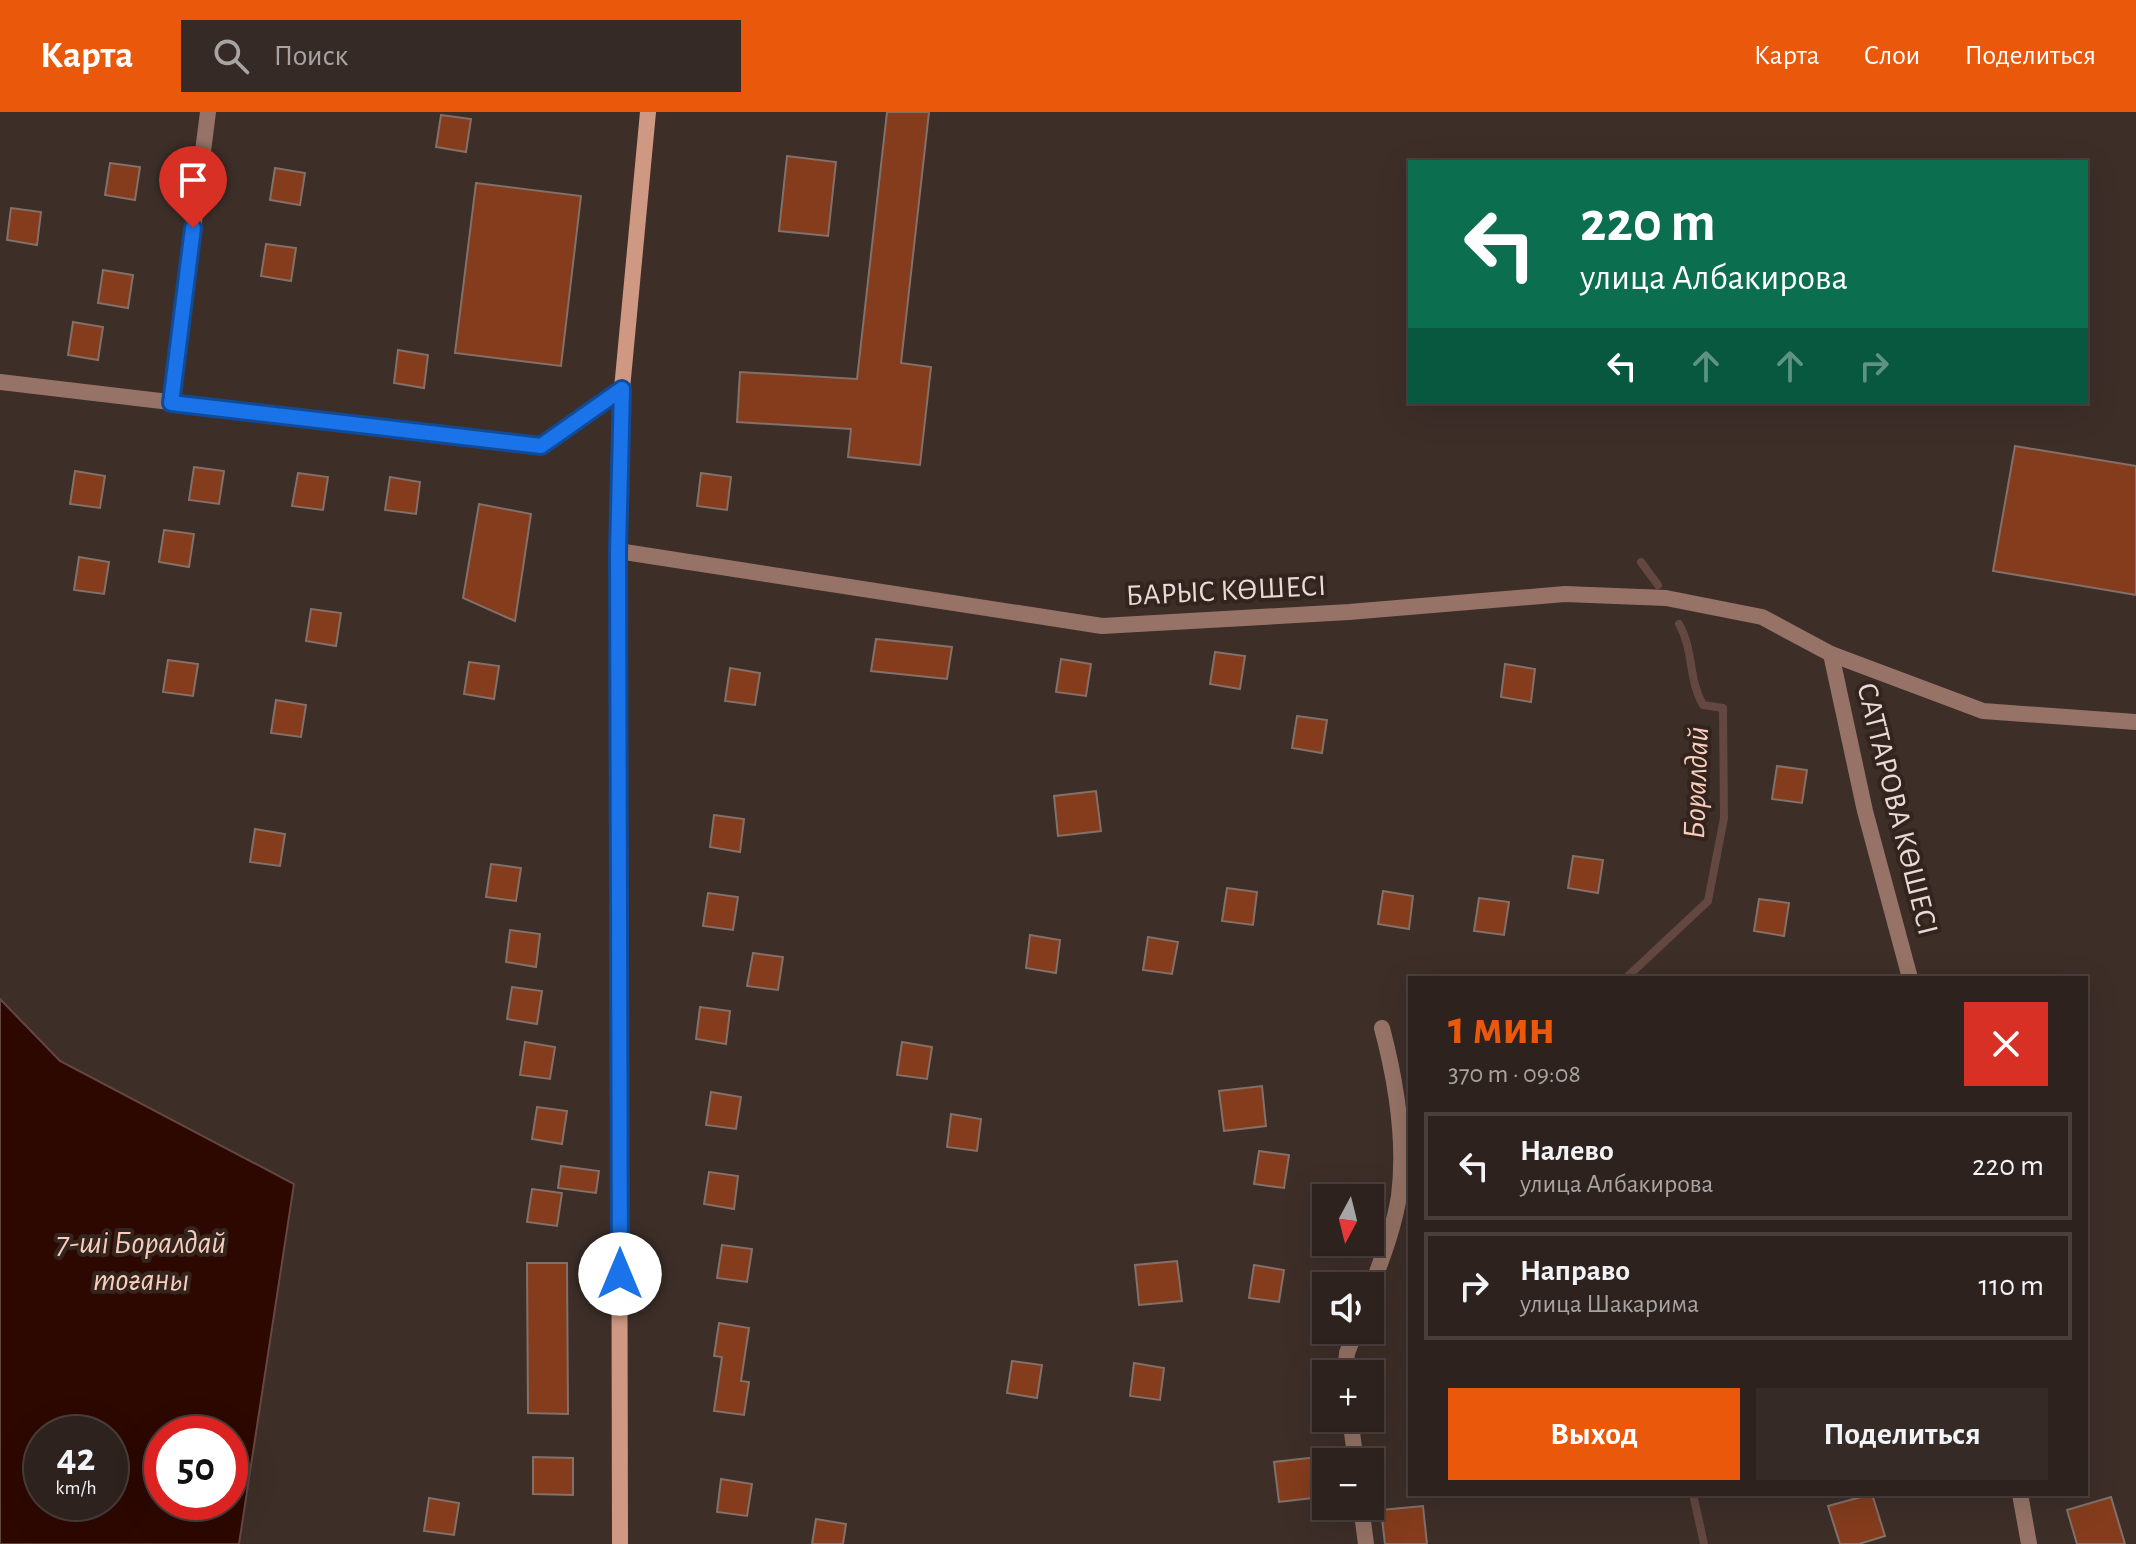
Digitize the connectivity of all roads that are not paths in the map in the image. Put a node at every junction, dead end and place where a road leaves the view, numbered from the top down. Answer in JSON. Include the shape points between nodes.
{"nodes":[{"id":1,"x":208,"y":112,"type":"edge"},
{"id":2,"x":648,"y":112,"type":"edge"},
{"id":3,"x":0,"y":382,"type":"edge"},
{"id":4,"x":622,"y":389,"type":"junction"},
{"id":5,"x":171,"y":403,"type":"junction"},
{"id":6,"x":618,"y":551,"type":"junction"},
{"id":7,"x":1831,"y":654,"type":"junction"},
{"id":8,"x":2136,"y":722,"type":"edge"},
{"id":9,"x":1909,"y":976,"type":"edge"},
{"id":10,"x":1382,"y":1028,"type":"dead end"},
{"id":11,"x":1377,"y":1272,"type":"edge"},
{"id":12,"x":2020,"y":1496,"type":"edge"},
{"id":13,"x":1363,"y":1520,"type":"edge"},
{"id":14,"x":620,"y":1544,"type":"edge"},
{"id":15,"x":1366,"y":1544,"type":"edge"},
{"id":16,"x":2029,"y":1544,"type":"edge"}],
"edges":[{"from":1,"to":5,"type":"street"},
{"from":2,"to":4,"type":"main road"},
{"from":3,"to":5,"type":"street"},
{"from":4,"to":5,"type":"street","via":[[541,446]]},
{"from":4,"to":6,"type":"main road"},
{"from":6,"to":7,"type":"street","name":"БАРЫС КӨШЕСІ","via":[[1102,626],[1565,594],[1666,598],[1762,617]]},
{"from":6,"to":14,"type":"main road"},
{"from":7,"to":8,"type":"street","name":"БАРЫС КӨШЕСІ","via":[[1983,711]]},
{"from":7,"to":9,"type":"street","name":"САТТАРОВА КӨШЕСІ","via":[[1865,811]]},
{"from":10,"to":11,"type":"street","via":[[1394,1072],[1401,1167],[1399,1198]]},
{"from":12,"to":16,"type":"street"},
{"from":13,"to":15,"type":"street"}]}
